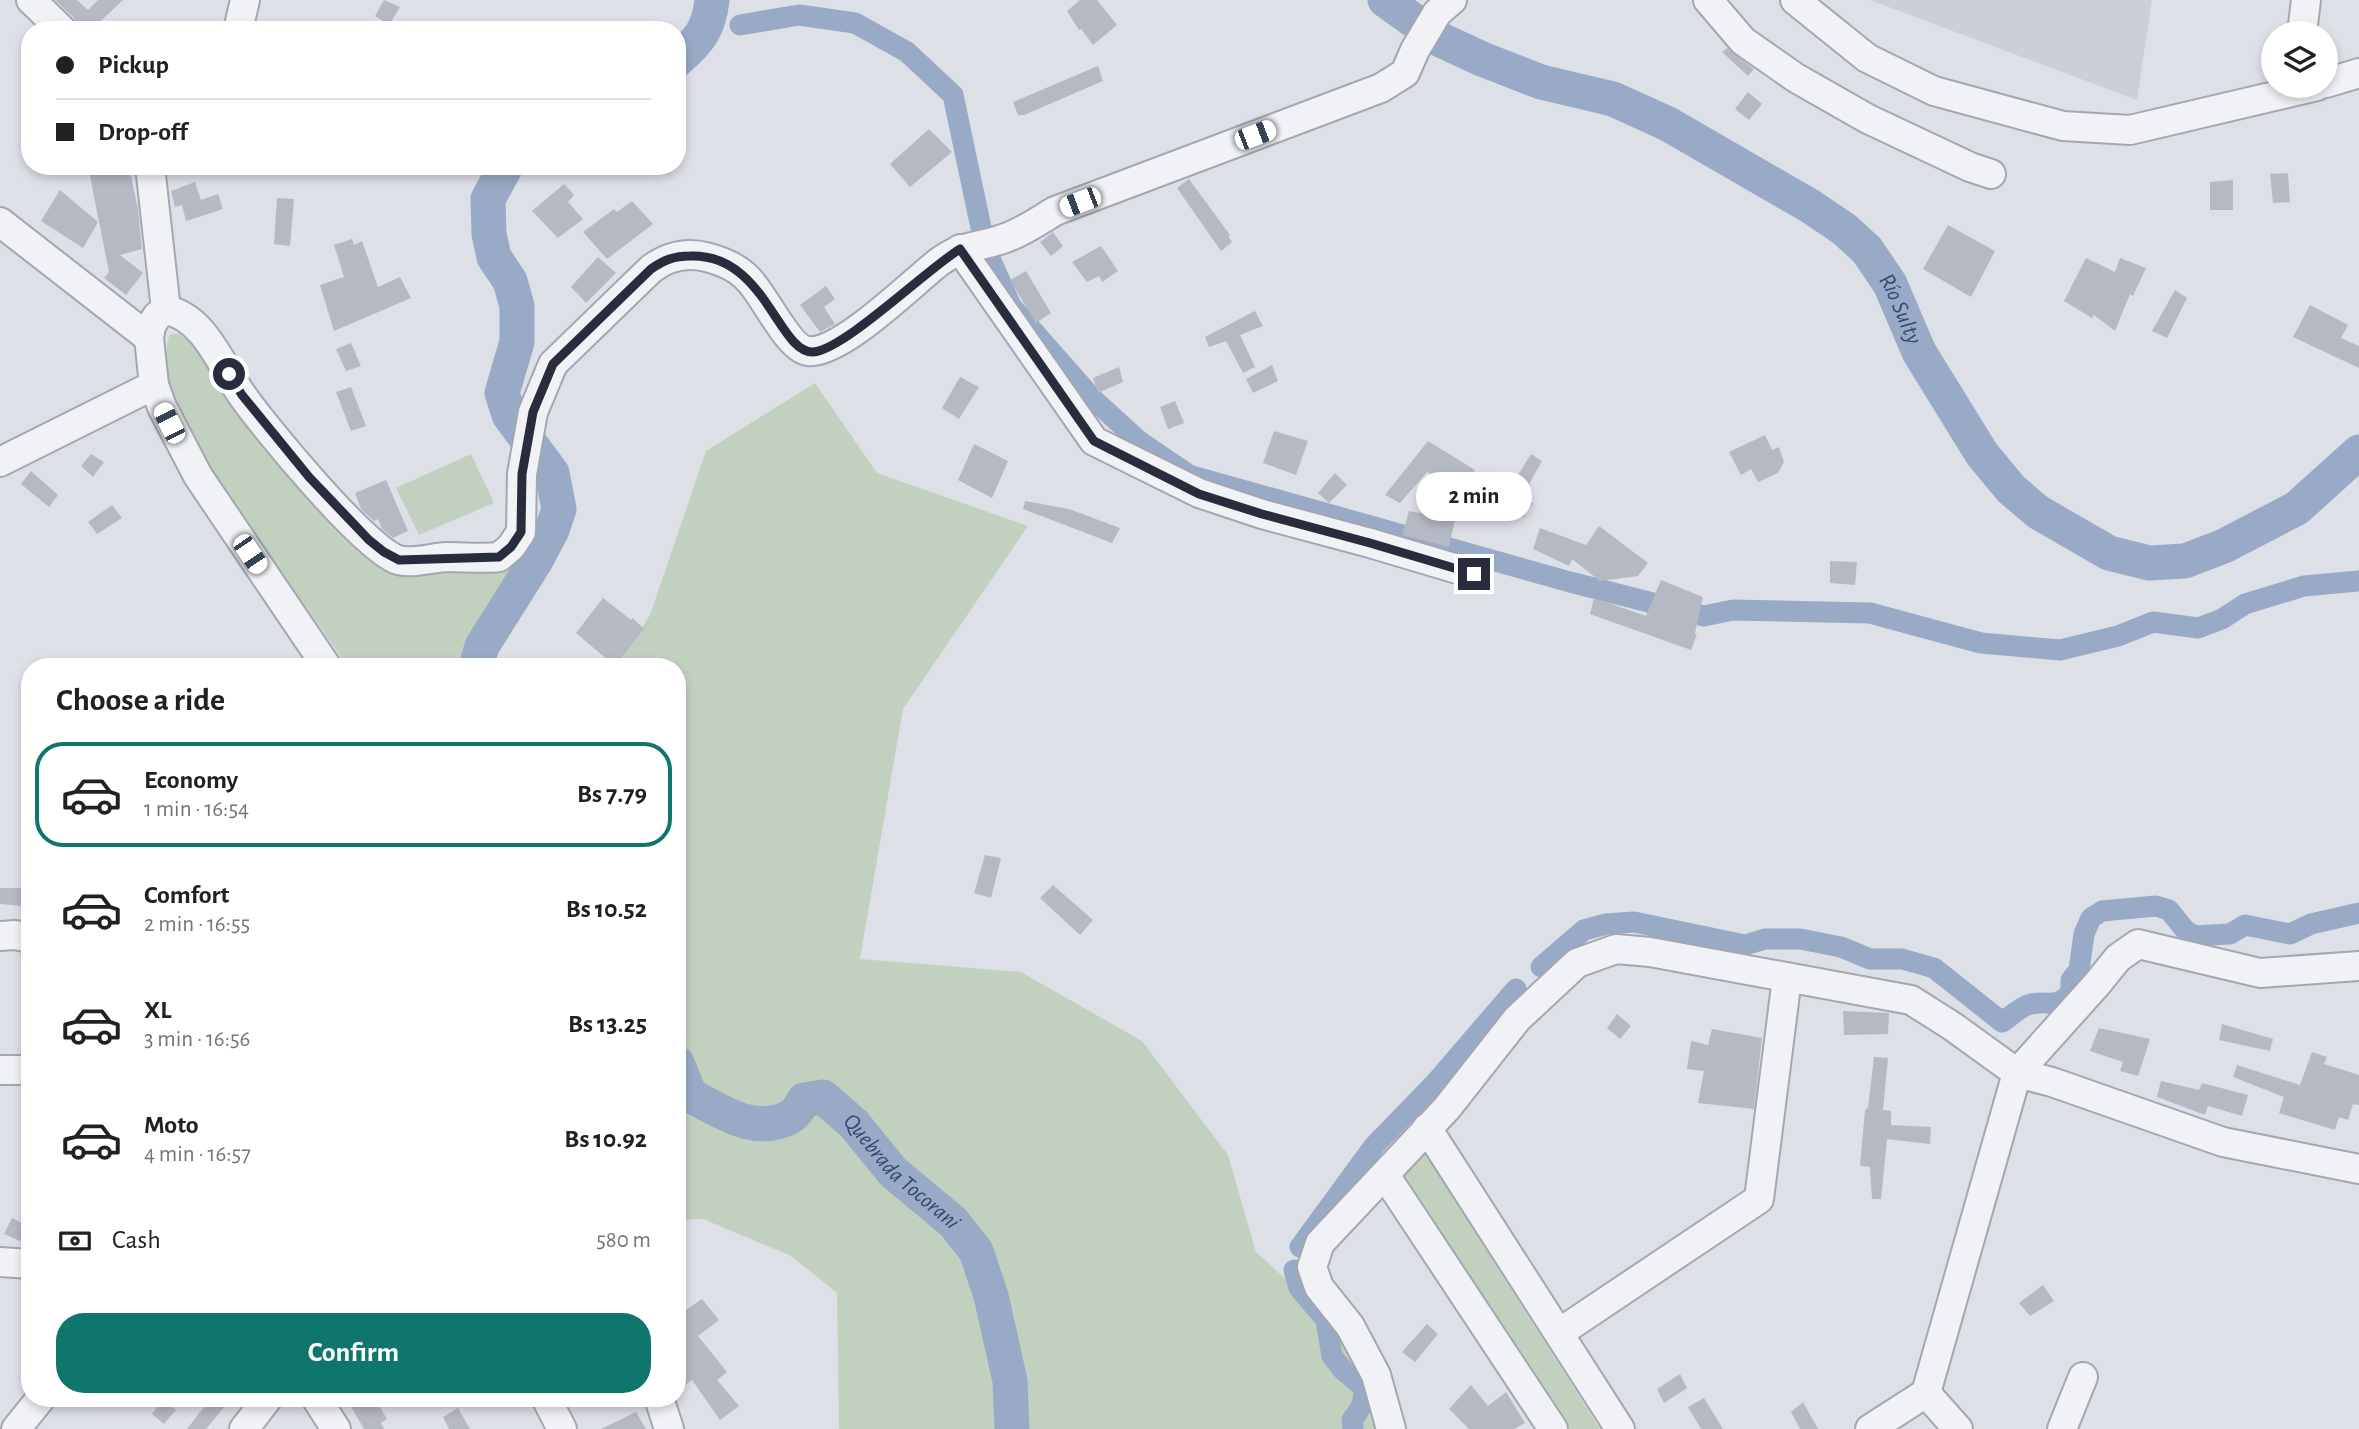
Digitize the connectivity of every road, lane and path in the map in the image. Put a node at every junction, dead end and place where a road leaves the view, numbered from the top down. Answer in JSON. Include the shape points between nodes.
{"nodes":[{"id":1,"x":31,"y":0,"type":"edge"},
{"id":2,"x":245,"y":0,"type":"edge"},
{"id":3,"x":1708,"y":0,"type":"edge"},
{"id":4,"x":1795,"y":0,"type":"edge"},
{"id":5,"x":2306,"y":0,"type":"edge"},
{"id":6,"x":1444,"y":6,"type":"edge"},
{"id":7,"x":53,"y":21,"type":"edge"},
{"id":8,"x":239,"y":21,"type":"edge"},
{"id":9,"x":2303,"y":21,"type":"edge"},
{"id":10,"x":2359,"y":73,"type":"edge"},
{"id":11,"x":2338,"y":79,"type":"edge"},
{"id":12,"x":2261,"y":98,"type":"edge"},
{"id":13,"x":1991,"y":174,"type":"dead end"},
{"id":14,"x":151,"y":175,"type":"edge"},
{"id":15,"x":0,"y":222,"type":"edge"},
{"id":16,"x":960,"y":249,"type":"junction"},
{"id":17,"x":166,"y":310,"type":"junction"},
{"id":18,"x":149,"y":338,"type":"junction"},
{"id":19,"x":154,"y":385,"type":"junction"},
{"id":20,"x":0,"y":462,"type":"edge"},
{"id":21,"x":1474,"y":574,"type":"dead end"},
{"id":22,"x":321,"y":658,"type":"edge"},
{"id":23,"x":0,"y":936,"type":"edge"},
{"id":24,"x":21,"y":936,"type":"edge"},
{"id":25,"x":2359,"y":966,"type":"edge"},
{"id":26,"x":1787,"y":978,"type":"junction"},
{"id":27,"x":0,"y":1070,"type":"edge"},
{"id":28,"x":21,"y":1070,"type":"edge"},
{"id":29,"x":2017,"y":1073,"type":"junction"},
{"id":30,"x":1427,"y":1128,"type":"junction"},
{"id":31,"x":2359,"y":1169,"type":"edge"},
{"id":32,"x":1385,"y":1175,"type":"junction"},
{"id":33,"x":0,"y":1262,"type":"edge"},
{"id":34,"x":21,"y":1263,"type":"edge"},
{"id":35,"x":1559,"y":1334,"type":"junction"},
{"id":36,"x":2083,"y":1377,"type":"dead end"},
{"id":37,"x":1926,"y":1393,"type":"junction"},
{"id":38,"x":34,"y":1407,"type":"edge"},
{"id":39,"x":261,"y":1407,"type":"edge"},
{"id":40,"x":322,"y":1407,"type":"edge"},
{"id":41,"x":551,"y":1407,"type":"edge"},
{"id":42,"x":662,"y":1407,"type":"edge"},
{"id":43,"x":16,"y":1429,"type":"edge"},
{"id":44,"x":244,"y":1429,"type":"edge"},
{"id":45,"x":336,"y":1429,"type":"edge"},
{"id":46,"x":562,"y":1429,"type":"edge"},
{"id":47,"x":669,"y":1429,"type":"edge"},
{"id":48,"x":1391,"y":1429,"type":"edge"},
{"id":49,"x":1553,"y":1429,"type":"edge"},
{"id":50,"x":1619,"y":1429,"type":"edge"},
{"id":51,"x":1870,"y":1429,"type":"edge"},
{"id":52,"x":1958,"y":1429,"type":"edge"},
{"id":53,"x":2062,"y":1429,"type":"edge"}],
"edges":[{"from":1,"to":7,"type":"street"},
{"from":2,"to":8,"type":"street"},
{"from":3,"to":13,"type":"street","via":[[1743,41],[1796,78],[1868,119]]},
{"from":4,"to":12,"type":"street","via":[[1867,58],[1934,91],[2063,126],[2130,130]]},
{"from":5,"to":9,"type":"street"},
{"from":6,"to":16,"type":"street","via":[[1405,73],[1381,88],[1055,211],[1008,238]]},
{"from":10,"to":11,"type":"street"},
{"from":14,"to":17,"type":"street"},
{"from":15,"to":18,"type":"street"},
{"from":16,"to":17,"type":"street","via":[[859,328],[816,352],[804,351],[793,342],[750,280],[736,268],[700,255],[664,259],[553,364],[533,412],[522,474],[521,532],[499,557],[484,559],[399,560],[384,552],[309,477],[242,395],[202,332],[178,313]]},
{"from":16,"to":21,"type":"street","via":[[1094,441],[1199,494]]},
{"from":17,"to":18,"type":"street","via":[[157,316]]},
{"from":18,"to":19,"type":"street"},
{"from":19,"to":20,"type":"street"},
{"from":19,"to":22,"type":"street","via":[[198,475]]},
{"from":23,"to":24,"type":"street"},
{"from":25,"to":29,"type":"street","via":[[2260,973],[2138,944],[2118,958]]},
{"from":26,"to":29,"type":"street","via":[[1911,1000]]},
{"from":26,"to":30,"type":"street","via":[[1616,949],[1577,964],[1517,1019]]},
{"from":26,"to":35,"type":"street","via":[[1759,1199]]},
{"from":27,"to":28,"type":"street"},
{"from":29,"to":31,"type":"street","via":[[2223,1142]]},
{"from":29,"to":37,"type":"street"},
{"from":30,"to":32,"type":"street"},
{"from":30,"to":35,"type":"street"},
{"from":32,"to":48,"type":"street","via":[[1320,1243],[1311,1267],[1376,1375]]},
{"from":32,"to":49,"type":"street"},
{"from":33,"to":34,"type":"street"},
{"from":35,"to":50,"type":"street"},
{"from":36,"to":53,"type":"street"},
{"from":37,"to":51,"type":"street"},
{"from":37,"to":52,"type":"street"},
{"from":38,"to":43,"type":"street"},
{"from":39,"to":44,"type":"street"},
{"from":40,"to":45,"type":"street"},
{"from":41,"to":46,"type":"street"},
{"from":42,"to":47,"type":"street"}]}
